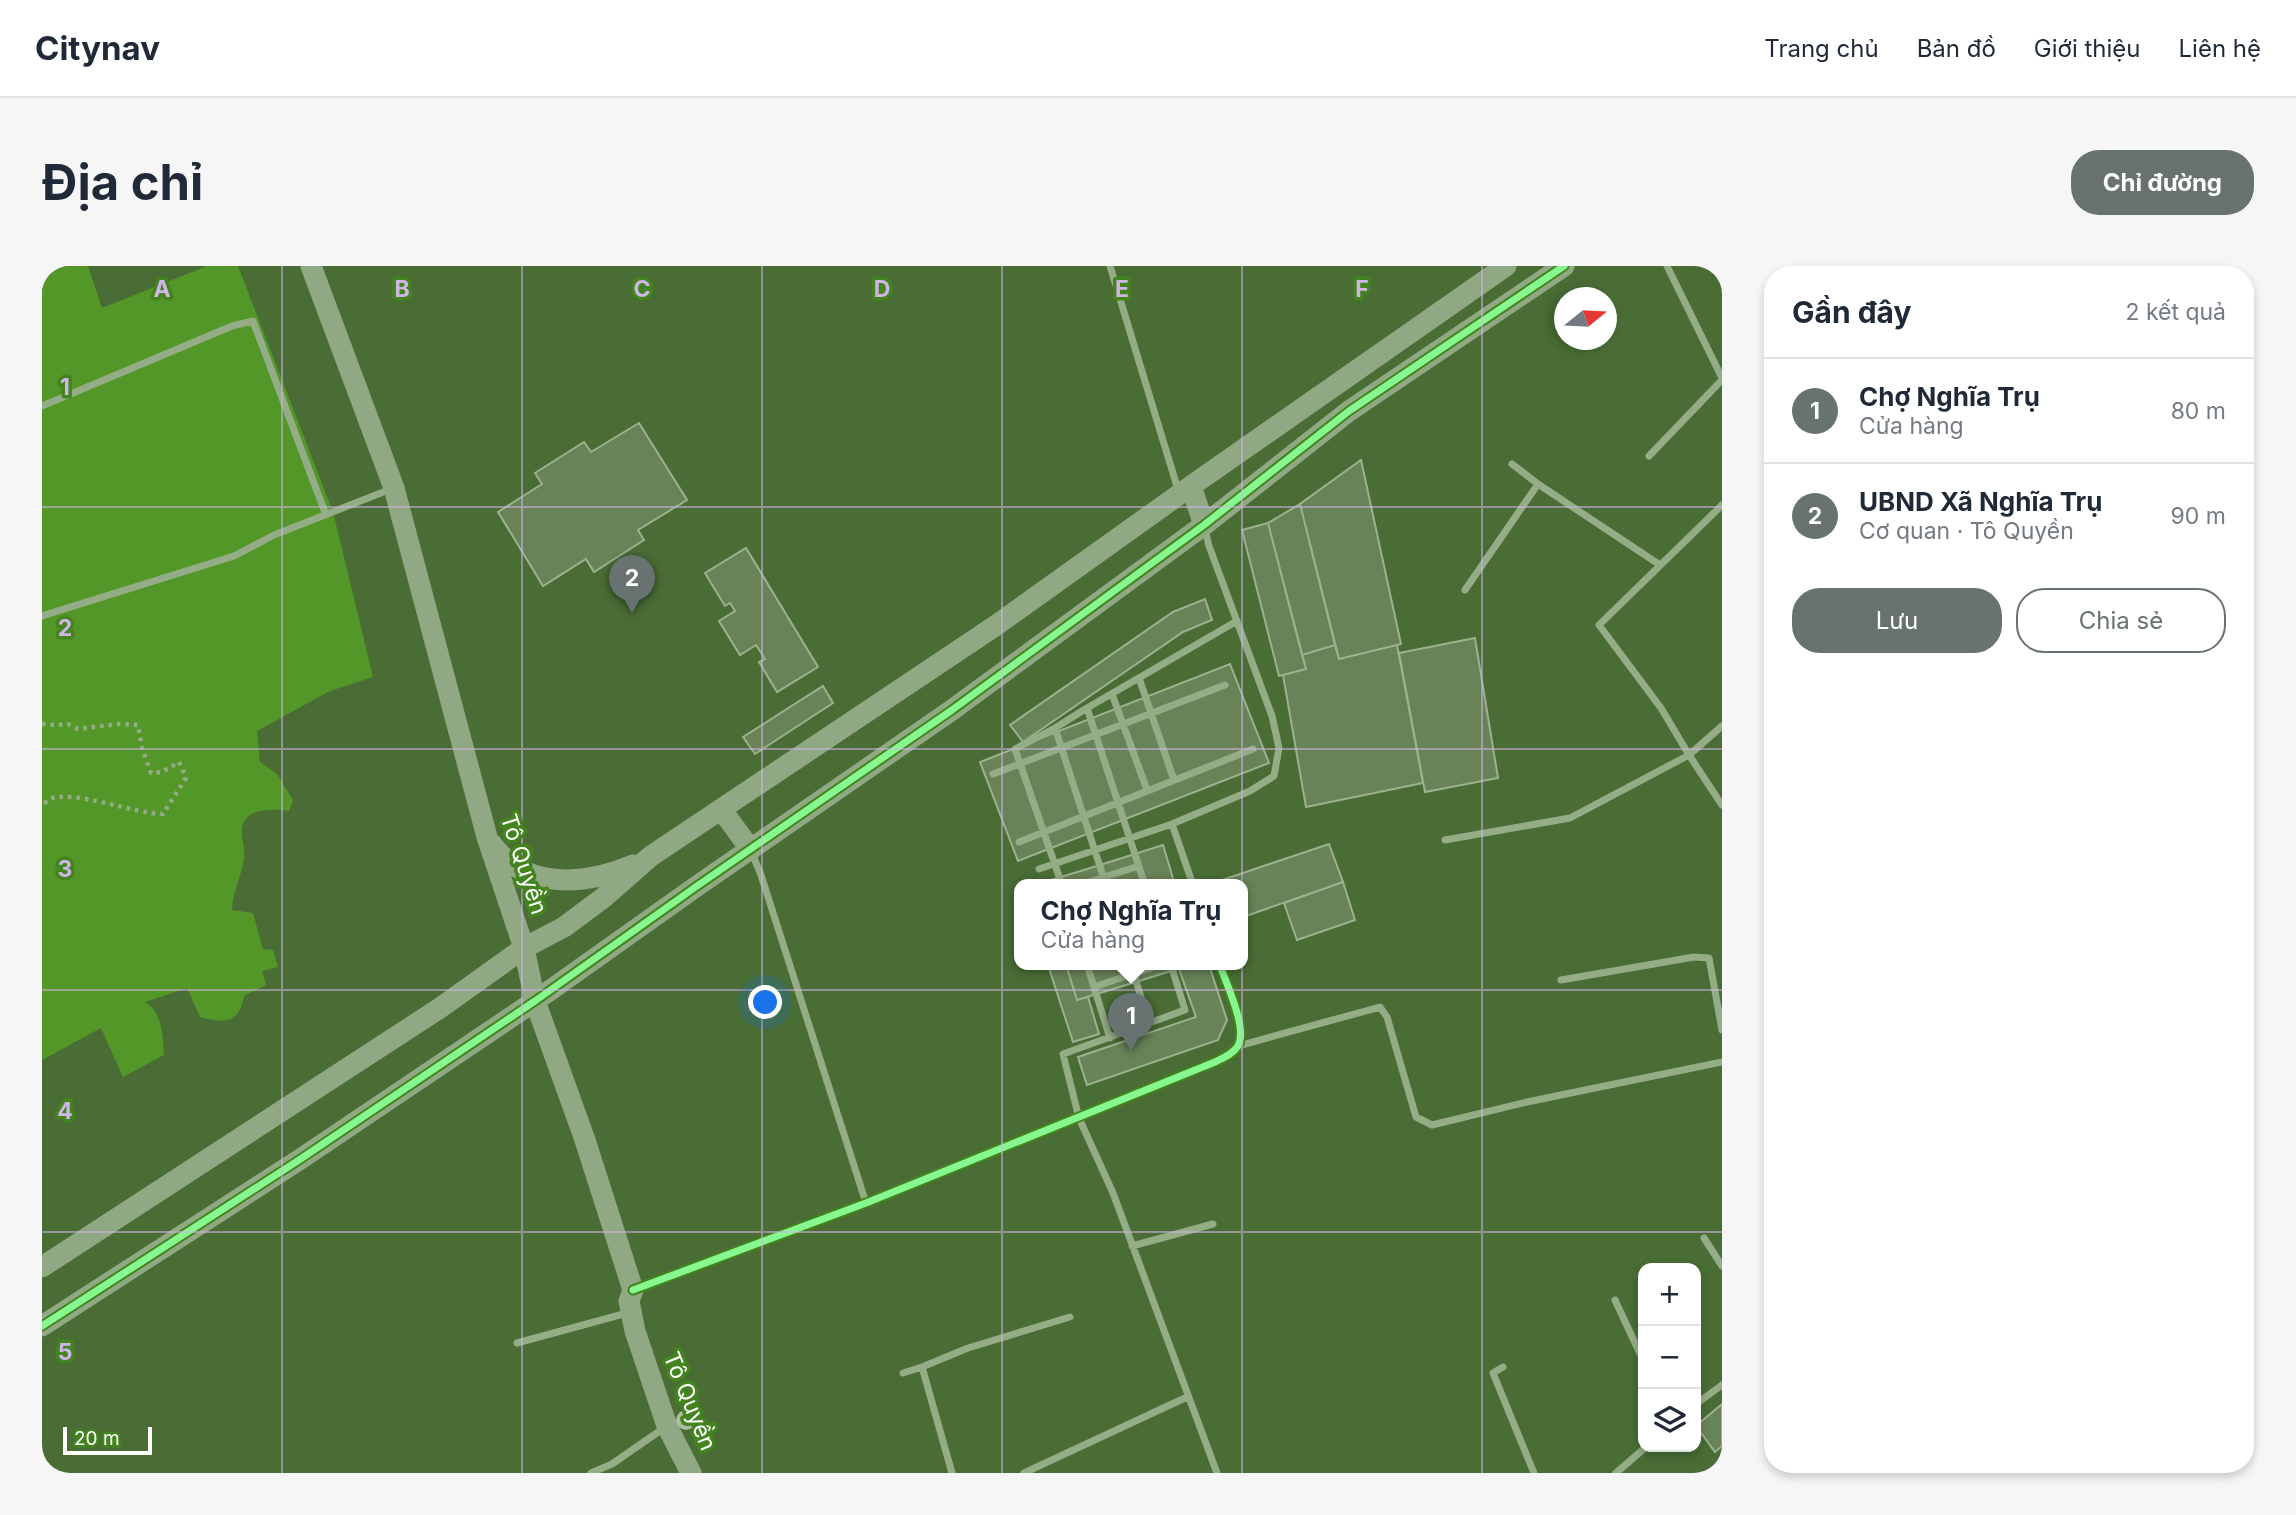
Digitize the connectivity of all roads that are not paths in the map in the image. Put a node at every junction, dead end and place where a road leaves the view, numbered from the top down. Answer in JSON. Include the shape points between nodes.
{"nodes":[{"id":1,"x":311,"y":266,"type":"edge"},
{"id":2,"x":1110,"y":266,"type":"edge"},
{"id":3,"x":1506,"y":266,"type":"edge"},
{"id":4,"x":1564,"y":266,"type":"edge"},
{"id":5,"x":1667,"y":266,"type":"edge"},
{"id":6,"x":1722,"y":379,"type":"edge"},
{"id":7,"x":42,"y":406,"type":"edge"},
{"id":8,"x":1648,"y":456,"type":"dead end"},
{"id":9,"x":1512,"y":464,"type":"dead end"},
{"id":10,"x":1538,"y":484,"type":"junction"},
{"id":11,"x":394,"y":488,"type":"junction"},
{"id":12,"x":1185,"y":490,"type":"junction"},
{"id":13,"x":1722,"y":505,"type":"edge"},
{"id":14,"x":326,"y":515,"type":"junction"},
{"id":15,"x":1204,"y":525,"type":"junction"},
{"id":16,"x":1660,"y":565,"type":"junction"},
{"id":17,"x":1465,"y":590,"type":"dead end"},
{"id":18,"x":42,"y":616,"type":"edge"},
{"id":19,"x":1237,"y":621,"type":"junction"},
{"id":20,"x":1139,"y":678,"type":"junction"},
{"id":21,"x":1225,"y":685,"type":"dead end"},
{"id":22,"x":1112,"y":694,"type":"junction"},
{"id":23,"x":1087,"y":708,"type":"junction"},
{"id":24,"x":1151,"y":713,"type":"junction"},
{"id":25,"x":1123,"y":724,"type":"junction"},
{"id":26,"x":1722,"y":726,"type":"edge"},
{"id":27,"x":1055,"y":728,"type":"junction"},
{"id":28,"x":1096,"y":734,"type":"junction"},
{"id":29,"x":1061,"y":748,"type":"junction"},
{"id":30,"x":1253,"y":749,"type":"dead end"},
{"id":31,"x":1689,"y":755,"type":"junction"},
{"id":32,"x":1020,"y":763,"type":"junction"},
{"id":33,"x":993,"y":774,"type":"dead end"},
{"id":34,"x":1174,"y":780,"type":"junction"},
{"id":35,"x":1147,"y":790,"type":"junction"},
{"id":36,"x":1118,"y":802,"type":"junction"},
{"id":37,"x":1722,"y":805,"type":"edge"},
{"id":38,"x":721,"y":809,"type":"junction"},
{"id":39,"x":1084,"y":816,"type":"junction"},
{"id":40,"x":1172,"y":824,"type":"junction"},
{"id":41,"x":1044,"y":832,"type":"junction"},
{"id":42,"x":487,"y":837,"type":"junction"},
{"id":43,"x":1130,"y":840,"type":"junction"},
{"id":44,"x":1445,"y":840,"type":"dead end"},
{"id":45,"x":1019,"y":842,"type":"dead end"},
{"id":46,"x":751,"y":850,"type":"junction"},
{"id":47,"x":1096,"y":852,"type":"junction"},
{"id":48,"x":651,"y":856,"type":"junction"},
{"id":49,"x":1055,"y":864,"type":"junction"},
{"id":50,"x":1139,"y":866,"type":"junction"},
{"id":51,"x":1039,"y":869,"type":"dead end"},
{"id":52,"x":1060,"y":879,"type":"edge"},
{"id":53,"x":1104,"y":879,"type":"edge"},
{"id":54,"x":1110,"y":879,"type":"edge"},
{"id":55,"x":1143,"y":879,"type":"edge"},
{"id":56,"x":1190,"y":879,"type":"edge"},
{"id":57,"x":524,"y":948,"type":"junction"},
{"id":58,"x":1089,"y":970,"type":"edge"},
{"id":59,"x":1133,"y":970,"type":"edge"},
{"id":60,"x":1173,"y":970,"type":"edge"},
{"id":61,"x":1222,"y":970,"type":"edge"},
{"id":62,"x":1561,"y":980,"type":"dead end"},
{"id":63,"x":1094,"y":987,"type":"junction"},
{"id":64,"x":535,"y":1001,"type":"junction"},
{"id":65,"x":1149,"y":1023,"type":"junction"},
{"id":66,"x":1722,"y":1030,"type":"edge"},
{"id":67,"x":1110,"y":1038,"type":"junction"},
{"id":68,"x":1238,"y":1046,"type":"junction"},
{"id":69,"x":1722,"y":1062,"type":"edge"},
{"id":70,"x":1079,"y":1118,"type":"junction"},
{"id":71,"x":866,"y":1203,"type":"junction"},
{"id":72,"x":1213,"y":1224,"type":"dead end"},
{"id":73,"x":1704,"y":1238,"type":"dead end"},
{"id":74,"x":1132,"y":1246,"type":"junction"},
{"id":75,"x":1722,"y":1266,"type":"edge"},
{"id":76,"x":42,"y":1268,"type":"edge"},
{"id":77,"x":633,"y":1290,"type":"junction"},
{"id":78,"x":1615,"y":1300,"type":"dead end"},
{"id":79,"x":630,"y":1312,"type":"junction"},
{"id":80,"x":1070,"y":1317,"type":"dead end"},
{"id":81,"x":42,"y":1326,"type":"edge"},
{"id":82,"x":517,"y":1343,"type":"dead end"},
{"id":83,"x":1638,"y":1349,"type":"edge"},
{"id":84,"x":922,"y":1367,"type":"junction"},
{"id":85,"x":1503,"y":1367,"type":"dead end"},
{"id":86,"x":903,"y":1374,"type":"dead end"},
{"id":87,"x":1722,"y":1385,"type":"edge"},
{"id":88,"x":1188,"y":1397,"type":"junction"},
{"id":89,"x":1701,"y":1400,"type":"edge"},
{"id":90,"x":667,"y":1426,"type":"junction"},
{"id":91,"x":1640,"y":1452,"type":"edge"},
{"id":92,"x":591,"y":1473,"type":"edge"},
{"id":93,"x":691,"y":1473,"type":"edge"},
{"id":94,"x":953,"y":1473,"type":"edge"},
{"id":95,"x":1024,"y":1473,"type":"edge"},
{"id":96,"x":1217,"y":1473,"type":"edge"},
{"id":97,"x":1534,"y":1473,"type":"edge"},
{"id":98,"x":1616,"y":1473,"type":"edge"}],
"edges":[{"from":1,"to":11,"type":"street","name":"Tô Quyền"},
{"from":2,"to":12,"type":"street"},
{"from":3,"to":12,"type":"street"},
{"from":4,"to":15,"type":"street","via":[[1349,411]]},
{"from":5,"to":6,"type":"street"},
{"from":6,"to":8,"type":"street"},
{"from":7,"to":14,"type":"street","via":[[253,321]]},
{"from":9,"to":10,"type":"street"},
{"from":10,"to":16,"type":"street"},
{"from":10,"to":17,"type":"street"},
{"from":11,"to":14,"type":"street"},
{"from":11,"to":42,"type":"street","name":"Tô Quyền"},
{"from":12,"to":15,"type":"street"},
{"from":12,"to":38,"type":"street","via":[[995,626]]},
{"from":13,"to":16,"type":"street"},
{"from":14,"to":18,"type":"street","via":[[234,556]]},
{"from":15,"to":19,"type":"street"},
{"from":15,"to":46,"type":"street"},
{"from":16,"to":31,"type":"street","via":[[1599,625],[1661,708]]},
{"from":19,"to":20,"type":"street"},
{"from":19,"to":40,"type":"street","via":[[1272,716],[1279,748],[1274,776]]},
{"from":20,"to":22,"type":"street"},
{"from":20,"to":24,"type":"street"},
{"from":21,"to":24,"type":"street"},
{"from":22,"to":23,"type":"street"},
{"from":22,"to":25,"type":"street"},
{"from":23,"to":27,"type":"street"},
{"from":23,"to":28,"type":"street"},
{"from":24,"to":25,"type":"street"},
{"from":24,"to":34,"type":"street"},
{"from":25,"to":28,"type":"street"},
{"from":25,"to":35,"type":"street"},
{"from":26,"to":31,"type":"street"},
{"from":27,"to":29,"type":"street"},
{"from":27,"to":32,"type":"street","via":[[1015,748]]},
{"from":28,"to":29,"type":"street"},
{"from":28,"to":36,"type":"street"},
{"from":29,"to":32,"type":"street"},
{"from":29,"to":39,"type":"street"},
{"from":30,"to":34,"type":"street"},
{"from":31,"to":37,"type":"street"},
{"from":31,"to":44,"type":"street","via":[[1570,818]]},
{"from":32,"to":33,"type":"street"},
{"from":32,"to":41,"type":"street"},
{"from":34,"to":35,"type":"street"},
{"from":35,"to":36,"type":"street"},
{"from":36,"to":39,"type":"street"},
{"from":36,"to":43,"type":"street"},
{"from":38,"to":46,"type":"street"},
{"from":38,"to":48,"type":"street"},
{"from":39,"to":41,"type":"street"},
{"from":39,"to":47,"type":"street"},
{"from":40,"to":43,"type":"street"},
{"from":40,"to":56,"type":"street"},
{"from":41,"to":45,"type":"street"},
{"from":41,"to":49,"type":"street"},
{"from":42,"to":48,"type":"street","via":[[520,871],[562,880],[604,875]]},
{"from":42,"to":57,"type":"street","name":"Tô Quyền"},
{"from":43,"to":47,"type":"street"},
{"from":43,"to":50,"type":"street"},
{"from":46,"to":64,"type":"street"},
{"from":46,"to":71,"type":"street"},
{"from":47,"to":49,"type":"street"},
{"from":47,"to":53,"type":"street"},
{"from":48,"to":57,"type":"street","via":[[564,927]]},
{"from":49,"to":51,"type":"street"},
{"from":49,"to":52,"type":"street"},
{"from":50,"to":54,"type":"street"},
{"from":50,"to":55,"type":"street"},
{"from":57,"to":64,"type":"street","name":"Tô Quyền"},
{"from":57,"to":76,"type":"street","via":[[440,1008]]},
{"from":58,"to":63,"type":"street"},
{"from":59,"to":63,"type":"street"},
{"from":59,"to":65,"type":"street"},
{"from":60,"to":65,"type":"street","via":[[1185,1010]]},
{"from":61,"to":68,"type":"street","via":[[1239,1019]]},
{"from":62,"to":66,"type":"street","via":[[1709,958]]},
{"from":63,"to":67,"type":"street"},
{"from":64,"to":77,"type":"street","name":"Tô Quyền"},
{"from":64,"to":81,"type":"street"},
{"from":65,"to":67,"type":"street"},
{"from":67,"to":70,"type":"street","via":[[1063,1054]]},
{"from":68,"to":69,"type":"street","via":[[1380,1007],[1387,1017],[1416,1117],[1432,1125]]},
{"from":68,"to":70,"type":"street","via":[[1216,1062]]},
{"from":70,"to":71,"type":"street"},
{"from":70,"to":74,"type":"street"},
{"from":71,"to":77,"type":"street"},
{"from":72,"to":74,"type":"street"},
{"from":73,"to":75,"type":"street"},
{"from":74,"to":88,"type":"street"},
{"from":77,"to":79,"type":"street","name":"Tô Quyền"},
{"from":78,"to":83,"type":"street"},
{"from":79,"to":82,"type":"street"},
{"from":79,"to":90,"type":"street","name":"Tô Quyền"},
{"from":80,"to":84,"type":"street"},
{"from":84,"to":86,"type":"street"},
{"from":84,"to":94,"type":"street"},
{"from":85,"to":97,"type":"street","via":[[1493,1373]]},
{"from":87,"to":89,"type":"street"},
{"from":88,"to":95,"type":"street"},
{"from":88,"to":96,"type":"street"},
{"from":90,"to":92,"type":"street"},
{"from":90,"to":93,"type":"street","name":"Tô Quyền"},
{"from":91,"to":98,"type":"street"}]}
